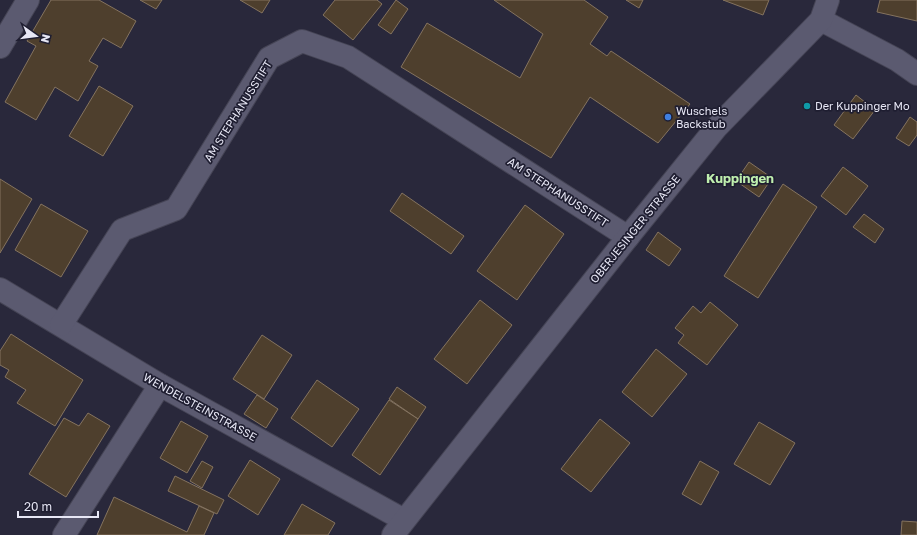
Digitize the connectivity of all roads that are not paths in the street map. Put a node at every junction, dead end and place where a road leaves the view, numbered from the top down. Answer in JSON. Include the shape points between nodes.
{"nodes":[{"id":1,"x":28,"y":0,"type":"edge"},
{"id":2,"x":828,"y":0,"type":"edge"},
{"id":3,"x":821,"y":20,"type":"junction"},
{"id":4,"x":0,"y":47,"type":"edge"},
{"id":5,"x":917,"y":74,"type":"edge"},
{"id":6,"x":628,"y":237,"type":"junction"},
{"id":7,"x":0,"y":289,"type":"edge"},
{"id":8,"x":61,"y":325,"type":"junction"},
{"id":9,"x":160,"y":386,"type":"junction"},
{"id":10,"x":399,"y":528,"type":"edge"},
{"id":11,"x":64,"y":535,"type":"edge"}],
"edges":[{"from":1,"to":4,"type":"street"},
{"from":2,"to":3,"type":"street"},
{"from":3,"to":5,"type":"street","via":[[897,60]]},
{"from":3,"to":6,"type":"street","name":"OBERJESINGER STRASSE","via":[[716,128]]},
{"from":6,"to":8,"type":"street","name":"AM STEPHANUSSTIFT","via":[[348,57],[302,41],[269,58],[176,209],[122,230]]},
{"from":6,"to":10,"type":"street","name":"OBERJESINGER STRASSE"},
{"from":7,"to":8,"type":"street","name":"WENDELSTEINSTRASSE"},
{"from":8,"to":9,"type":"street","name":"WENDELSTEINSTRASSE"},
{"from":9,"to":10,"type":"street","name":"WENDELSTEINSTRASSE"},
{"from":9,"to":11,"type":"street"}]}
